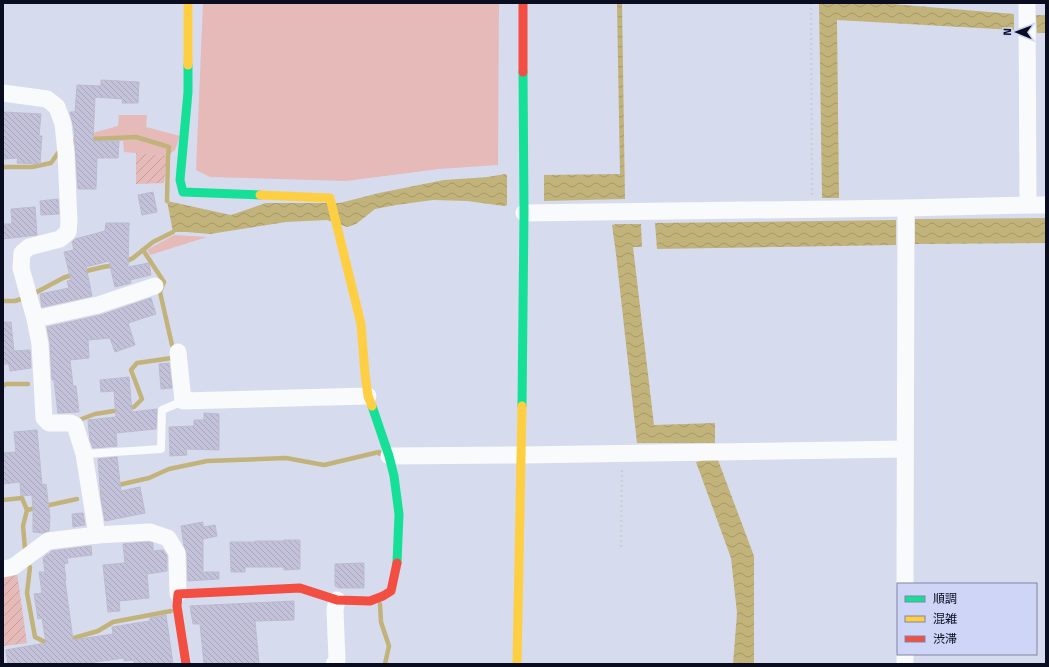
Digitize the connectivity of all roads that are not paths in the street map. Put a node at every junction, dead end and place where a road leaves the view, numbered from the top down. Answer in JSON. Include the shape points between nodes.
{"nodes":[{"id":1,"x":188,"y":3,"type":"edge"},
{"id":2,"x":523,"y":3,"type":"edge"},
{"id":3,"x":1027,"y":3,"type":"edge"},
{"id":4,"x":3,"y":93,"type":"edge"},
{"id":5,"x":1046,"y":204,"type":"edge"},
{"id":6,"x":1028,"y":205,"type":"junction"},
{"id":7,"x":906,"y":208,"type":"junction"},
{"id":8,"x":524,"y":213,"type":"junction"},
{"id":9,"x":155,"y":286,"type":"dead end"},
{"id":10,"x":35,"y":319,"type":"junction"},
{"id":11,"x":178,"y":352,"type":"dead end"},
{"id":12,"x":368,"y":396,"type":"junction"},
{"id":13,"x":183,"y":401,"type":"junction"},
{"id":14,"x":905,"y":449,"type":"junction"},
{"id":15,"x":84,"y":454,"type":"junction"},
{"id":16,"x":522,"y":455,"type":"junction"},
{"id":17,"x":389,"y":456,"type":"junction"},
{"id":18,"x":97,"y":535,"type":"junction"},
{"id":19,"x":3,"y":568,"type":"edge"},
{"id":20,"x":905,"y":583,"type":"edge"},
{"id":21,"x":178,"y":594,"type":"junction"},
{"id":22,"x":337,"y":600,"type":"junction"},
{"id":23,"x":186,"y":664,"type":"edge"},
{"id":24,"x":334,"y":664,"type":"edge"},
{"id":25,"x":517,"y":664,"type":"edge"}],
"edges":[{"from":1,"to":12,"type":"street","via":[[188,92],[180,180],[183,192],[330,198],[361,324]]},
{"from":2,"to":8,"type":"street"},
{"from":3,"to":6,"type":"street"},
{"from":4,"to":10,"type":"street","via":[[46,98],[57,107],[63,124],[68,232],[60,239],[29,247],[22,253],[21,268]]},
{"from":5,"to":6,"type":"street"},
{"from":6,"to":7,"type":"street"},
{"from":7,"to":8,"type":"street"},
{"from":7,"to":14,"type":"street"},
{"from":8,"to":16,"type":"street"},
{"from":9,"to":10,"type":"street","via":[[98,306]]},
{"from":10,"to":15,"type":"street","via":[[40,344],[44,418],[49,423],[75,425]]},
{"from":11,"to":13,"type":"street"},
{"from":12,"to":13,"type":"street"},
{"from":12,"to":17,"type":"street"},
{"from":13,"to":15,"type":"lane","via":[[162,410],[161,449]]},
{"from":14,"to":16,"type":"street"},
{"from":14,"to":20,"type":"street"},
{"from":15,"to":18,"type":"street"},
{"from":16,"to":17,"type":"street"},
{"from":16,"to":25,"type":"street"},
{"from":17,"to":22,"type":"street","via":[[399,514],[397,562],[391,591],[370,600]]},
{"from":18,"to":19,"type":"street","via":[[48,541],[13,567]]},
{"from":18,"to":21,"type":"street","via":[[150,532],[168,538],[177,553]]},
{"from":21,"to":22,"type":"street","via":[[300,588]]},
{"from":21,"to":23,"type":"street","via":[[177,606]]},
{"from":22,"to":24,"type":"street","via":[[337,660]]}]}
